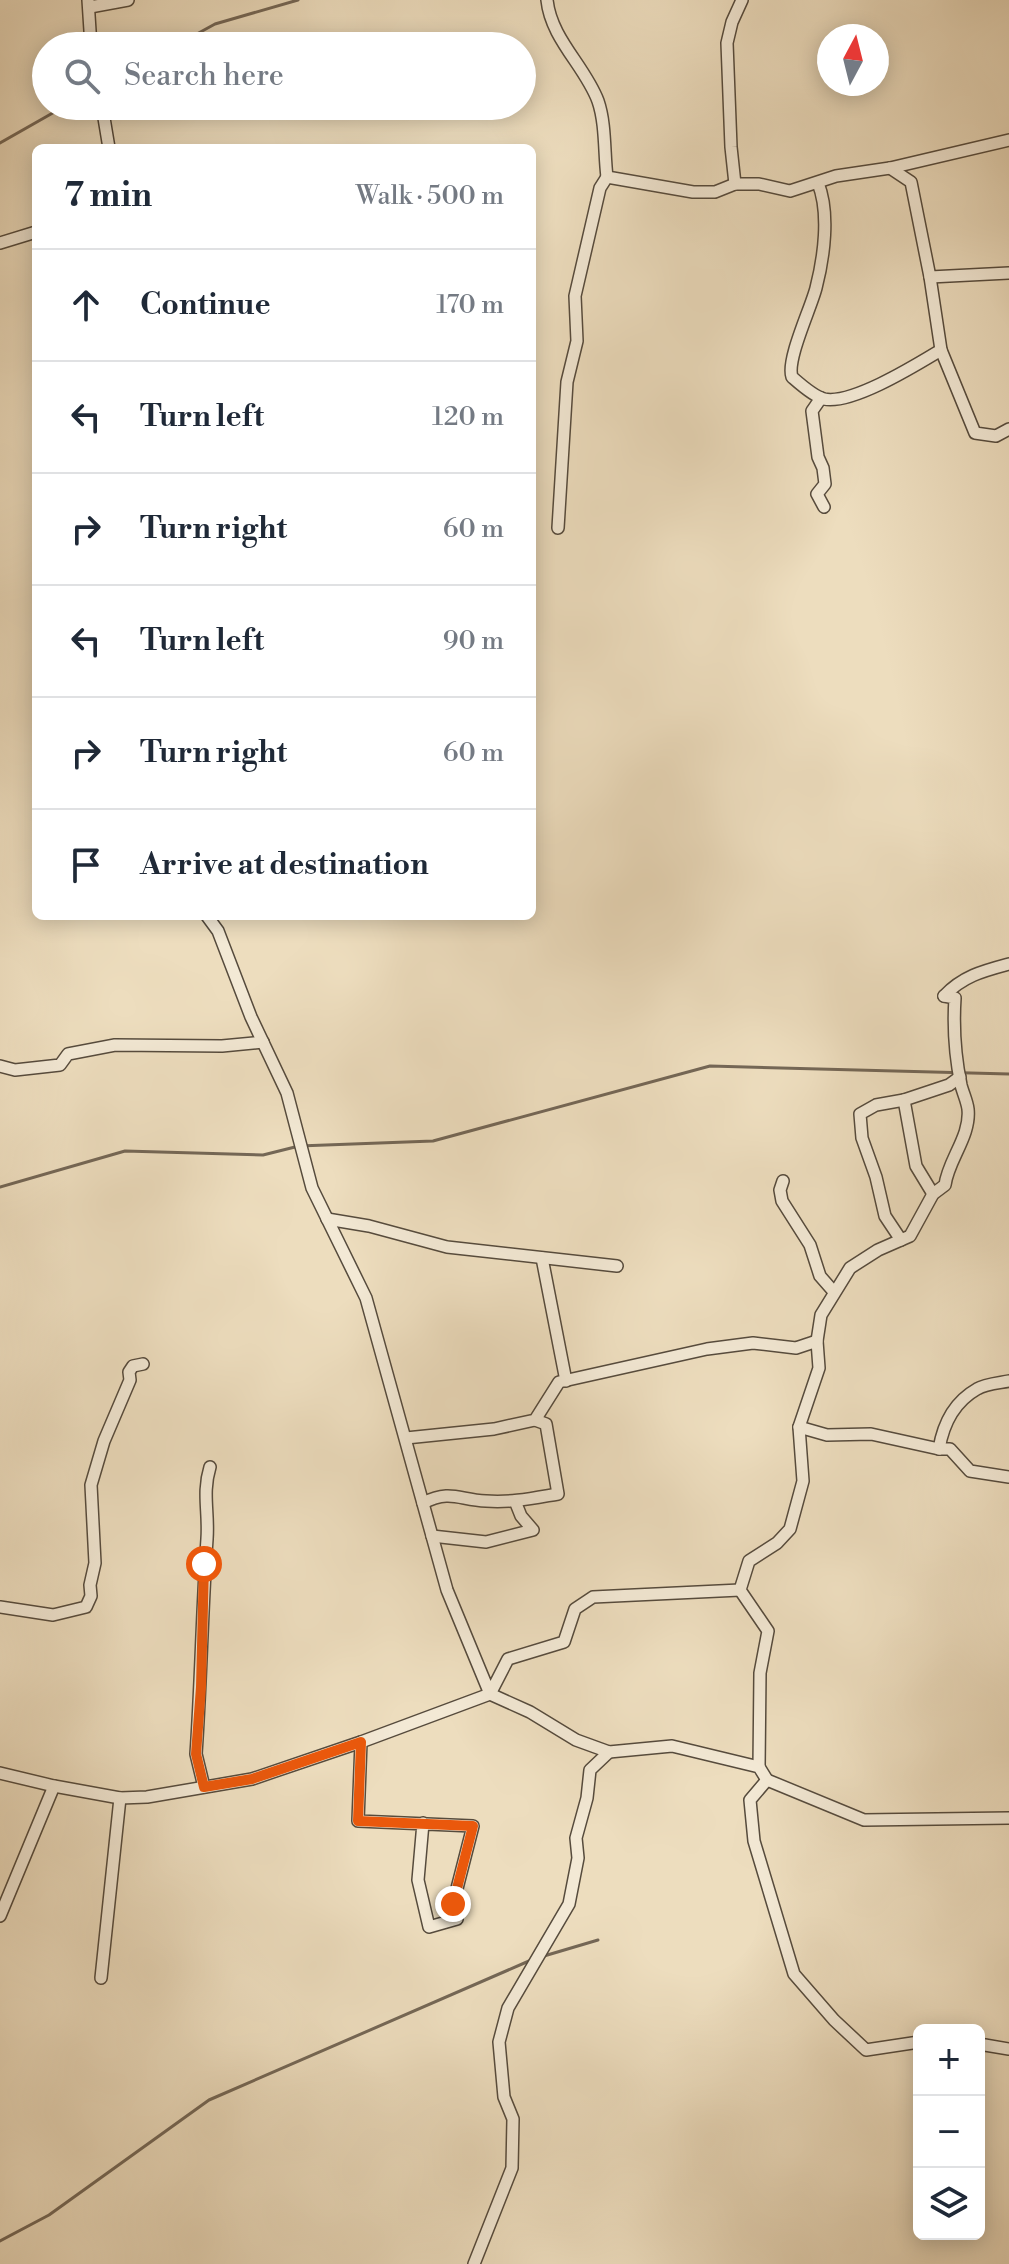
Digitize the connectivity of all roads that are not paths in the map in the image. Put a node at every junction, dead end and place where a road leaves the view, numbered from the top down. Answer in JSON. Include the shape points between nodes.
{"nodes":[{"id":1,"x":128,"y":0,"type":"edge"},
{"id":2,"x":547,"y":0,"type":"edge"},
{"id":3,"x":742,"y":0,"type":"edge"},
{"id":4,"x":89,"y":4,"type":"edge"},
{"id":5,"x":90,"y":32,"type":"edge"},
{"id":6,"x":105,"y":120,"type":"edge"},
{"id":7,"x":1009,"y":140,"type":"edge"},
{"id":8,"x":109,"y":144,"type":"edge"},
{"id":9,"x":890,"y":168,"type":"junction"},
{"id":10,"x":607,"y":177,"type":"junction"},
{"id":11,"x":818,"y":183,"type":"junction"},
{"id":12,"x":735,"y":184,"type":"junction"},
{"id":13,"x":32,"y":233,"type":"edge"},
{"id":14,"x":0,"y":243,"type":"edge"},
{"id":15,"x":1009,"y":273,"type":"edge"},
{"id":16,"x":930,"y":277,"type":"junction"},
{"id":17,"x":941,"y":350,"type":"junction"},
{"id":18,"x":821,"y":398,"type":"junction"},
{"id":19,"x":1009,"y":429,"type":"edge"},
{"id":20,"x":824,"y":507,"type":"dead end"},
{"id":21,"x":558,"y":528,"type":"dead end"},
{"id":22,"x":210,"y":920,"type":"edge"},
{"id":23,"x":1009,"y":964,"type":"edge"},
{"id":24,"x":263,"y":1042,"type":"junction"},
{"id":25,"x":0,"y":1066,"type":"edge"},
{"id":26,"x":960,"y":1077,"type":"junction"},
{"id":27,"x":904,"y":1100,"type":"junction"},
{"id":28,"x":783,"y":1181,"type":"dead end"},
{"id":29,"x":933,"y":1194,"type":"junction"},
{"id":30,"x":327,"y":1219,"type":"junction"},
{"id":31,"x":901,"y":1240,"type":"junction"},
{"id":32,"x":542,"y":1258,"type":"junction"},
{"id":33,"x":617,"y":1266,"type":"dead end"},
{"id":34,"x":834,"y":1292,"type":"junction"},
{"id":35,"x":817,"y":1341,"type":"junction"},
{"id":36,"x":143,"y":1364,"type":"dead end"},
{"id":37,"x":566,"y":1381,"type":"junction"},
{"id":38,"x":1009,"y":1381,"type":"edge"},
{"id":39,"x":535,"y":1420,"type":"junction"},
{"id":40,"x":799,"y":1427,"type":"junction"},
{"id":41,"x":406,"y":1438,"type":"junction"},
{"id":42,"x":939,"y":1449,"type":"junction"},
{"id":43,"x":210,"y":1467,"type":"dead end"},
{"id":44,"x":1009,"y":1477,"type":"edge"},
{"id":45,"x":515,"y":1501,"type":"junction"},
{"id":46,"x":423,"y":1503,"type":"junction"},
{"id":47,"x":432,"y":1536,"type":"junction"},
{"id":48,"x":740,"y":1590,"type":"junction"},
{"id":49,"x":0,"y":1607,"type":"edge"},
{"id":50,"x":490,"y":1694,"type":"junction"},
{"id":51,"x":361,"y":1742,"type":"junction"},
{"id":52,"x":609,"y":1752,"type":"junction"},
{"id":53,"x":759,"y":1767,"type":"junction"},
{"id":54,"x":0,"y":1773,"type":"edge"},
{"id":55,"x":767,"y":1780,"type":"junction"},
{"id":56,"x":54,"y":1786,"type":"junction"},
{"id":57,"x":204,"y":1787,"type":"junction"},
{"id":58,"x":120,"y":1798,"type":"junction"},
{"id":59,"x":1009,"y":1818,"type":"edge"},
{"id":60,"x":423,"y":1823,"type":"junction"},
{"id":61,"x":0,"y":1916,"type":"edge"},
{"id":62,"x":101,"y":1978,"type":"dead end"},
{"id":63,"x":913,"y":2043,"type":"edge"},
{"id":64,"x":985,"y":2045,"type":"edge"},
{"id":65,"x":1009,"y":2049,"type":"edge"},
{"id":66,"x":474,"y":2264,"type":"edge"}],
"edges":[{"from":1,"to":4,"type":"street"},
{"from":2,"to":10,"type":"street","via":[[557,33],[600,105]]},
{"from":3,"to":12,"type":"street","via":[[727,43]]},
{"from":4,"to":5,"type":"street"},
{"from":6,"to":8,"type":"street"},
{"from":7,"to":9,"type":"street"},
{"from":9,"to":11,"type":"street"},
{"from":9,"to":16,"type":"street","via":[[911,182]]},
{"from":10,"to":12,"type":"street","via":[[693,192],[715,192]]},
{"from":10,"to":21,"type":"street","via":[[575,296],[578,333],[567,382]]},
{"from":11,"to":12,"type":"street","via":[[790,191]]},
{"from":11,"to":18,"type":"street","via":[[824,233],[818,280],[790,373]]},
{"from":13,"to":14,"type":"street"},
{"from":15,"to":16,"type":"street"},
{"from":16,"to":17,"type":"street"},
{"from":17,"to":18,"type":"street","via":[[866,391]]},
{"from":17,"to":19,"type":"street","via":[[975,433],[996,436]]},
{"from":18,"to":20,"type":"street","via":[[812,411],[825,484],[817,494]]},
{"from":22,"to":24,"type":"street"},
{"from":23,"to":26,"type":"street","via":[[970,975],[944,996],[955,998]]},
{"from":24,"to":25,"type":"street","via":[[115,1045],[68,1054],[60,1065],[15,1070]]},
{"from":24,"to":30,"type":"street","via":[[287,1093],[312,1188]]},
{"from":26,"to":27,"type":"street"},
{"from":26,"to":29,"type":"street","via":[[967,1120],[945,1185]]},
{"from":27,"to":29,"type":"street","via":[[916,1166]]},
{"from":27,"to":31,"type":"street","via":[[860,1114],[885,1216]]},
{"from":28,"to":34,"type":"street","via":[[782,1201],[810,1245],[820,1276]]},
{"from":29,"to":31,"type":"street","via":[[910,1236]]},
{"from":30,"to":32,"type":"street","via":[[447,1247]]},
{"from":30,"to":41,"type":"street","via":[[366,1298]]},
{"from":31,"to":34,"type":"street","via":[[850,1268]]},
{"from":32,"to":33,"type":"street"},
{"from":32,"to":37,"type":"street"},
{"from":34,"to":35,"type":"street","via":[[821,1315]]},
{"from":35,"to":37,"type":"street","via":[[796,1348],[753,1343],[707,1349]]},
{"from":35,"to":40,"type":"street","via":[[819,1368]]},
{"from":36,"to":49,"type":"street","via":[[129,1372],[91,1485],[95,1563],[86,1607],[53,1615]]},
{"from":37,"to":39,"type":"street","via":[[559,1382]]},
{"from":38,"to":42,"type":"street","via":[[978,1388],[954,1409],[942,1429]]},
{"from":39,"to":41,"type":"street"},
{"from":39,"to":45,"type":"street","via":[[546,1424],[558,1494]]},
{"from":40,"to":42,"type":"street","via":[[827,1435],[871,1434]]},
{"from":40,"to":48,"type":"street","via":[[803,1481],[790,1529],[749,1561]]},
{"from":41,"to":46,"type":"street"},
{"from":42,"to":44,"type":"street","via":[[950,1449],[970,1471]]},
{"from":43,"to":57,"type":"street","via":[[204,1488],[207,1536],[196,1754]]},
{"from":45,"to":46,"type":"street","via":[[440,1494]]},
{"from":45,"to":47,"type":"street","via":[[533,1530],[486,1542]]},
{"from":46,"to":47,"type":"street"},
{"from":47,"to":50,"type":"street","via":[[447,1590]]},
{"from":48,"to":50,"type":"street","via":[[593,1597],[575,1609],[564,1642],[508,1659]]},
{"from":48,"to":53,"type":"street","via":[[768,1631],[760,1673]]},
{"from":50,"to":51,"type":"street"},
{"from":50,"to":52,"type":"street"},
{"from":51,"to":57,"type":"street","via":[[252,1779]]},
{"from":51,"to":60,"type":"street","via":[[358,1821]]},
{"from":52,"to":53,"type":"street","via":[[672,1746]]},
{"from":52,"to":66,"type":"street","via":[[590,1770],[569,1904],[508,2008],[499,2042],[504,2097],[513,2119],[512,2168]]},
{"from":53,"to":55,"type":"street"},
{"from":54,"to":56,"type":"street"},
{"from":55,"to":59,"type":"street","via":[[864,1820]]},
{"from":55,"to":63,"type":"street","via":[[750,1800],[754,1841],[794,1974],[866,2050]]},
{"from":56,"to":58,"type":"street"},
{"from":56,"to":61,"type":"street"},
{"from":57,"to":58,"type":"street"},
{"from":58,"to":62,"type":"street"},
{"from":60,"to":60,"type":"street","via":[[473,1826],[453,1904],[457,1919],[429,1927],[418,1880]]},
{"from":64,"to":65,"type":"street"}]}
